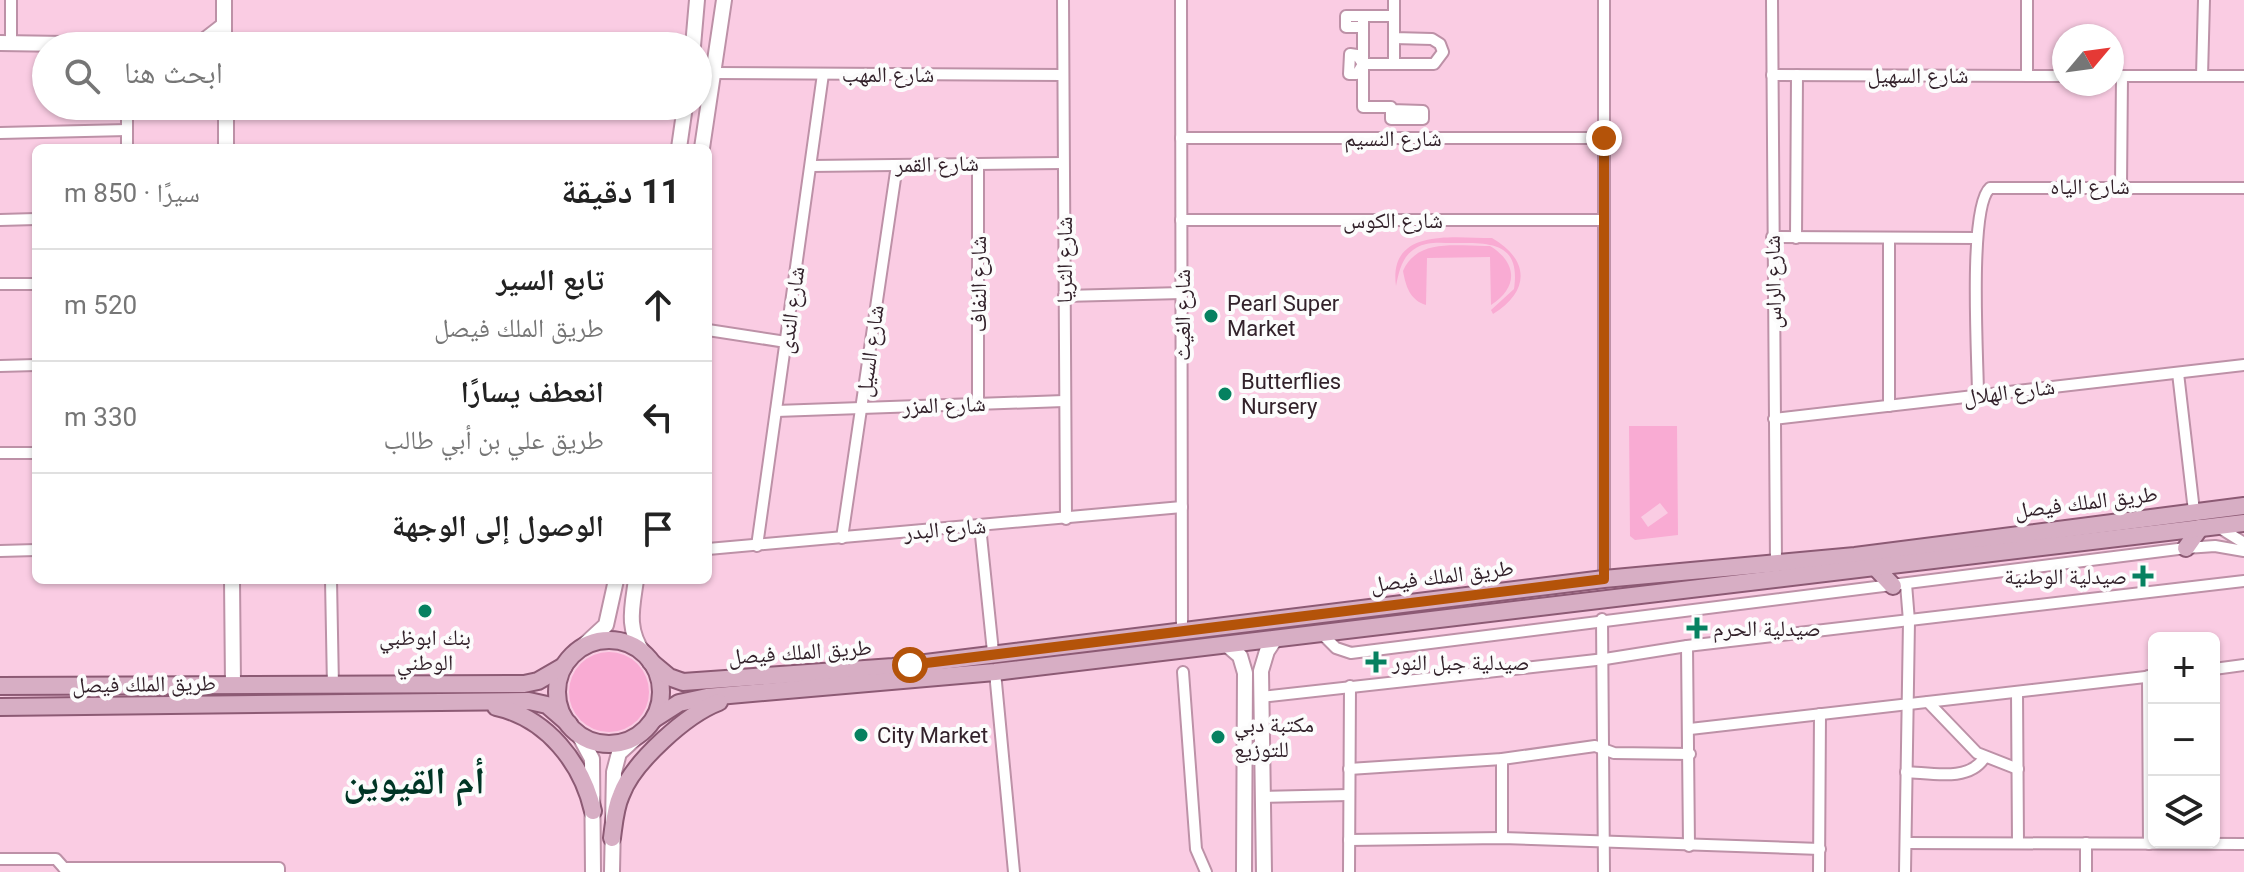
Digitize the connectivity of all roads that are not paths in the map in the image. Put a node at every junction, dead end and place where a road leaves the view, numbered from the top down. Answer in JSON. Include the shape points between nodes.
{"nodes":[{"id":1,"x":11,"y":0,"type":"edge"},
{"id":2,"x":224,"y":0,"type":"edge"},
{"id":3,"x":697,"y":0,"type":"edge"},
{"id":4,"x":724,"y":0,"type":"edge"},
{"id":5,"x":1063,"y":0,"type":"edge"},
{"id":6,"x":1181,"y":0,"type":"edge"},
{"id":7,"x":1394,"y":0,"type":"edge"},
{"id":8,"x":1604,"y":0,"type":"edge"},
{"id":9,"x":1772,"y":0,"type":"edge"},
{"id":10,"x":2027,"y":0,"type":"edge"},
{"id":11,"x":2204,"y":0,"type":"edge"},
{"id":12,"x":1394,"y":16,"type":"junction"},
{"id":13,"x":224,"y":25,"type":"junction"},
{"id":14,"x":215,"y":32,"type":"edge"},
{"id":15,"x":224,"y":32,"type":"edge"},
{"id":16,"x":694,"y":32,"type":"edge"},
{"id":17,"x":1394,"y":38,"type":"junction"},
{"id":18,"x":6,"y":43,"type":"edge"},
{"id":19,"x":32,"y":44,"type":"edge"},
{"id":20,"x":1363,"y":64,"type":"junction"},
{"id":21,"x":1394,"y":64,"type":"junction"},
{"id":22,"x":713,"y":73,"type":"junction"},
{"id":23,"x":823,"y":74,"type":"junction"},
{"id":24,"x":1063,"y":75,"type":"junction"},
{"id":25,"x":1772,"y":75,"type":"junction"},
{"id":26,"x":1797,"y":75,"type":"junction"},
{"id":27,"x":2027,"y":76,"type":"junction"},
{"id":28,"x":2052,"y":76,"type":"edge"},
{"id":29,"x":2124,"y":76,"type":"edge"},
{"id":30,"x":2202,"y":76,"type":"junction"},
{"id":31,"x":2244,"y":76,"type":"edge"},
{"id":32,"x":712,"y":80,"type":"edge"},
{"id":33,"x":2118,"y":96,"type":"edge"},
{"id":34,"x":1391,"y":110,"type":"dead end"},
{"id":35,"x":127,"y":120,"type":"edge"},
{"id":36,"x":226,"y":120,"type":"edge"},
{"id":37,"x":683,"y":120,"type":"edge"},
{"id":38,"x":706,"y":120,"type":"edge"},
{"id":39,"x":127,"y":130,"type":"junction"},
{"id":40,"x":0,"y":133,"type":"edge"},
{"id":41,"x":1181,"y":138,"type":"junction"},
{"id":42,"x":1604,"y":138,"type":"junction"},
{"id":43,"x":127,"y":144,"type":"edge"},
{"id":44,"x":226,"y":144,"type":"edge"},
{"id":45,"x":680,"y":144,"type":"edge"},
{"id":46,"x":703,"y":144,"type":"edge"},
{"id":47,"x":1063,"y":163,"type":"junction"},
{"id":48,"x":978,"y":164,"type":"junction"},
{"id":49,"x":897,"y":165,"type":"junction"},
{"id":50,"x":811,"y":166,"type":"junction"},
{"id":51,"x":2121,"y":186,"type":"junction"},
{"id":52,"x":2244,"y":188,"type":"edge"},
{"id":53,"x":32,"y":219,"type":"edge"},
{"id":54,"x":0,"y":220,"type":"edge"},
{"id":55,"x":1181,"y":220,"type":"junction"},
{"id":56,"x":1604,"y":220,"type":"junction"},
{"id":57,"x":1772,"y":237,"type":"junction"},
{"id":58,"x":1796,"y":238,"type":"junction"},
{"id":59,"x":1889,"y":238,"type":"junction"},
{"id":60,"x":1977,"y":238,"type":"junction"},
{"id":61,"x":0,"y":284,"type":"edge"},
{"id":62,"x":32,"y":284,"type":"edge"},
{"id":63,"x":1182,"y":293,"type":"junction"},
{"id":64,"x":1064,"y":296,"type":"junction"},
{"id":65,"x":712,"y":331,"type":"edge"},
{"id":66,"x":786,"y":342,"type":"junction"},
{"id":67,"x":32,"y":365,"type":"edge"},
{"id":68,"x":2244,"y":365,"type":"edge"},
{"id":69,"x":0,"y":366,"type":"edge"},
{"id":70,"x":2178,"y":373,"type":"junction"},
{"id":71,"x":1978,"y":396,"type":"junction"},
{"id":72,"x":1064,"y":401,"type":"junction"},
{"id":73,"x":978,"y":404,"type":"junction"},
{"id":74,"x":1889,"y":406,"type":"junction"},
{"id":75,"x":862,"y":408,"type":"junction"},
{"id":76,"x":776,"y":411,"type":"junction"},
{"id":77,"x":1774,"y":419,"type":"junction"},
{"id":78,"x":0,"y":453,"type":"edge"},
{"id":79,"x":32,"y":453,"type":"edge"},
{"id":80,"x":2244,"y":506,"type":"edge"},
{"id":81,"x":1182,"y":507,"type":"junction"},
{"id":82,"x":2194,"y":511,"type":"junction"},
{"id":83,"x":1066,"y":519,"type":"junction"},
{"id":84,"x":2244,"y":523,"type":"edge"},
{"id":85,"x":980,"y":526,"type":"junction"},
{"id":86,"x":2208,"y":527,"type":"junction"},
{"id":87,"x":842,"y":538,"type":"junction"},
{"id":88,"x":2244,"y":543,"type":"edge"},
{"id":89,"x":757,"y":546,"type":"junction"},
{"id":90,"x":2186,"y":548,"type":"junction"},
{"id":91,"x":712,"y":549,"type":"edge"},
{"id":92,"x":32,"y":550,"type":"edge"},
{"id":93,"x":0,"y":551,"type":"edge"},
{"id":94,"x":2244,"y":551,"type":"edge"},
{"id":95,"x":1776,"y":564,"type":"junction"},
{"id":96,"x":1876,"y":568,"type":"junction"},
{"id":97,"x":1604,"y":579,"type":"junction"},
{"id":98,"x":2244,"y":581,"type":"edge"},
{"id":99,"x":232,"y":584,"type":"edge"},
{"id":100,"x":331,"y":584,"type":"edge"},
{"id":101,"x":615,"y":584,"type":"edge"},
{"id":102,"x":636,"y":584,"type":"edge"},
{"id":103,"x":1900,"y":585,"type":"junction"},
{"id":104,"x":1625,"y":599,"type":"junction"},
{"id":105,"x":1602,"y":619,"type":"junction"},
{"id":106,"x":1909,"y":621,"type":"junction"},
{"id":107,"x":1182,"y":630,"type":"junction"},
{"id":108,"x":1321,"y":633,"type":"junction"},
{"id":109,"x":1275,"y":639,"type":"junction"},
{"id":110,"x":1227,"y":645,"type":"junction"},
{"id":111,"x":1687,"y":646,"type":"junction"},
{"id":112,"x":581,"y":648,"type":"junction"},
{"id":113,"x":993,"y":652,"type":"junction"},
{"id":114,"x":648,"y":658,"type":"junction"},
{"id":115,"x":1605,"y":659,"type":"junction"},
{"id":116,"x":2244,"y":665,"type":"edge"},
{"id":117,"x":564,"y":666,"type":"junction"},
{"id":118,"x":2220,"y":668,"type":"edge"},
{"id":119,"x":995,"y":672,"type":"junction"},
{"id":120,"x":1183,"y":672,"type":"dead end"},
{"id":121,"x":2148,"y":676,"type":"edge"},
{"id":122,"x":233,"y":685,"type":"junction"},
{"id":123,"x":0,"y":686,"type":"edge"},
{"id":124,"x":1350,"y":686,"type":"junction"},
{"id":125,"x":333,"y":687,"type":"junction"},
{"id":126,"x":2017,"y":692,"type":"junction"},
{"id":127,"x":734,"y":696,"type":"junction"},
{"id":128,"x":1261,"y":697,"type":"junction"},
{"id":129,"x":1928,"y":702,"type":"junction"},
{"id":130,"x":479,"y":703,"type":"junction"},
{"id":131,"x":2151,"y":704,"type":"edge"},
{"id":132,"x":1906,"y":705,"type":"junction"},
{"id":133,"x":0,"y":707,"type":"edge"},
{"id":134,"x":1820,"y":714,"type":"junction"},
{"id":135,"x":654,"y":719,"type":"junction"},
{"id":136,"x":573,"y":729,"type":"junction"},
{"id":137,"x":1690,"y":729,"type":"junction"},
{"id":138,"x":640,"y":734,"type":"junction"},
{"id":139,"x":1605,"y":748,"type":"junction"},
{"id":140,"x":1690,"y":754,"type":"junction"},
{"id":141,"x":1984,"y":758,"type":"junction"},
{"id":142,"x":1502,"y":759,"type":"junction"},
{"id":143,"x":1245,"y":768,"type":"junction"},
{"id":144,"x":1263,"y":769,"type":"junction"},
{"id":145,"x":1349,"y":769,"type":"junction"},
{"id":146,"x":2018,"y":769,"type":"junction"},
{"id":147,"x":1906,"y":772,"type":"junction"},
{"id":148,"x":2150,"y":776,"type":"edge"},
{"id":149,"x":1349,"y":795,"type":"junction"},
{"id":150,"x":1263,"y":797,"type":"junction"},
{"id":151,"x":593,"y":811,"type":"junction"},
{"id":152,"x":612,"y":838,"type":"junction"},
{"id":153,"x":1502,"y":838,"type":"junction"},
{"id":154,"x":1349,"y":840,"type":"junction"},
{"id":155,"x":1604,"y":843,"type":"junction"},
{"id":156,"x":1906,"y":843,"type":"junction"},
{"id":157,"x":2018,"y":843,"type":"junction"},
{"id":158,"x":2086,"y":843,"type":"junction"},
{"id":159,"x":2148,"y":844,"type":"edge"},
{"id":160,"x":2220,"y":844,"type":"edge"},
{"id":161,"x":2244,"y":844,"type":"edge"},
{"id":162,"x":1689,"y":846,"type":"junction"},
{"id":163,"x":1820,"y":849,"type":"junction"},
{"id":164,"x":0,"y":859,"type":"edge"},
{"id":165,"x":64,"y":870,"type":"edge"},
{"id":166,"x":197,"y":870,"type":"edge"},
{"id":167,"x":279,"y":870,"type":"edge"},
{"id":168,"x":593,"y":872,"type":"edge"},
{"id":169,"x":612,"y":872,"type":"edge"},
{"id":170,"x":1014,"y":872,"type":"edge"},
{"id":171,"x":1206,"y":872,"type":"edge"},
{"id":172,"x":1244,"y":872,"type":"edge"},
{"id":173,"x":1264,"y":872,"type":"edge"},
{"id":174,"x":1349,"y":872,"type":"edge"},
{"id":175,"x":1604,"y":872,"type":"edge"},
{"id":176,"x":1819,"y":872,"type":"edge"},
{"id":177,"x":1905,"y":872,"type":"edge"},
{"id":178,"x":2086,"y":872,"type":"edge"}],
"edges":[{"from":1,"to":18,"type":"street"},
{"from":2,"to":13,"type":"street"},
{"from":3,"to":16,"type":"street"},
{"from":4,"to":22,"type":"street"},
{"from":5,"to":24,"type":"street","name":"شارع الثريا"},
{"from":6,"to":41,"type":"street","name":"شارع الغيث"},
{"from":7,"to":12,"type":"street"},
{"from":8,"to":42,"type":"street"},
{"from":9,"to":25,"type":"street","name":"شارع الراس"},
{"from":10,"to":27,"type":"street"},
{"from":11,"to":30,"type":"street"},
{"from":12,"to":17,"type":"street"},
{"from":12,"to":20,"type":"street","via":[[1363,21]]},
{"from":13,"to":14,"type":"street"},
{"from":13,"to":15,"type":"street"},
{"from":17,"to":21,"type":"street"},
{"from":17,"to":21,"type":"street","via":[[1432,39],[1443,52],[1434,64]]},
{"from":18,"to":19,"type":"street"},
{"from":20,"to":21,"type":"street"},
{"from":20,"to":34,"type":"street","via":[[1363,107]]},
{"from":22,"to":23,"type":"street","name":"شارع المهب"},
{"from":22,"to":32,"type":"street"},
{"from":23,"to":24,"type":"street","name":"شارع المهب"},
{"from":23,"to":50,"type":"street","name":"شارع الندى"},
{"from":24,"to":47,"type":"street","name":"شارع الثريا"},
{"from":25,"to":26,"type":"street","name":"شارع السهيل"},
{"from":25,"to":57,"type":"street","name":"شارع الراس"},
{"from":26,"to":27,"type":"street","name":"شارع السهيل"},
{"from":26,"to":58,"type":"street"},
{"from":27,"to":28,"type":"street","name":"شارع السهيل"},
{"from":29,"to":30,"type":"street"},
{"from":30,"to":31,"type":"street"},
{"from":33,"to":51,"type":"street"},
{"from":35,"to":39,"type":"street"},
{"from":36,"to":44,"type":"street"},
{"from":37,"to":45,"type":"street"},
{"from":38,"to":46,"type":"street"},
{"from":39,"to":40,"type":"street"},
{"from":39,"to":43,"type":"street"},
{"from":41,"to":42,"type":"street","name":"شارع النسيم"},
{"from":41,"to":55,"type":"street","name":"شارع الغيث"},
{"from":42,"to":56,"type":"street"},
{"from":47,"to":48,"type":"street","name":"شارع القمر"},
{"from":47,"to":64,"type":"street","name":"شارع الثريا"},
{"from":48,"to":49,"type":"street","name":"شارع القمر"},
{"from":48,"to":73,"type":"street","name":"شارع النفاف"},
{"from":49,"to":50,"type":"street","name":"شارع القمر"},
{"from":49,"to":75,"type":"street","name":"شارع السيل"},
{"from":50,"to":66,"type":"street","name":"شارع الندى"},
{"from":51,"to":52,"type":"street","name":"شارع الياه"},
{"from":51,"to":60,"type":"street","name":"شارع الياه","via":[[1993,186],[1982,197]]},
{"from":53,"to":54,"type":"street"},
{"from":55,"to":56,"type":"street","name":"شارع الكوس"},
{"from":55,"to":63,"type":"street","name":"شارع الغيث"},
{"from":56,"to":97,"type":"street"},
{"from":57,"to":58,"type":"street"},
{"from":57,"to":77,"type":"street","name":"شارع الراس"},
{"from":58,"to":59,"type":"street"},
{"from":59,"to":60,"type":"street"},
{"from":59,"to":74,"type":"street"},
{"from":60,"to":71,"type":"street","name":"شارع الياه"},
{"from":61,"to":62,"type":"street"},
{"from":63,"to":64,"type":"street"},
{"from":63,"to":81,"type":"street","name":"شارع الغيث"},
{"from":64,"to":72,"type":"street","name":"شارع الثريا"},
{"from":65,"to":66,"type":"street"},
{"from":66,"to":76,"type":"street","name":"شارع الندى"},
{"from":67,"to":69,"type":"street"},
{"from":68,"to":70,"type":"street","name":"شارع الهلال"},
{"from":70,"to":71,"type":"street","name":"شارع الهلال"},
{"from":70,"to":82,"type":"street"},
{"from":71,"to":74,"type":"street","name":"شارع الهلال"},
{"from":72,"to":73,"type":"street","name":"شارع المزر"},
{"from":72,"to":83,"type":"street","name":"شارع الثريا"},
{"from":73,"to":75,"type":"street","name":"شارع المزر"},
{"from":74,"to":77,"type":"street","name":"شارع الهلال"},
{"from":75,"to":76,"type":"street","name":"شارع المزر"},
{"from":75,"to":87,"type":"street","name":"شارع السيل"},
{"from":76,"to":89,"type":"street","name":"شارع الندى"},
{"from":77,"to":95,"type":"street","name":"شارع الراس"},
{"from":78,"to":79,"type":"street"},
{"from":80,"to":82,"type":"main road","name":"طريق الملك فيصل"},
{"from":81,"to":83,"type":"street","name":"شارع البدر"},
{"from":81,"to":107,"type":"street","name":"شارع الغيث"},
{"from":82,"to":95,"type":"main road","name":"طريق الملك فيصل"},
{"from":83,"to":85,"type":"street","name":"شارع البدر"},
{"from":84,"to":86,"type":"main road","name":"طريق الملك فيصل"},
{"from":85,"to":87,"type":"street","name":"شارع البدر"},
{"from":85,"to":113,"type":"street"},
{"from":86,"to":88,"type":"street"},
{"from":86,"to":90,"type":"main road"},
{"from":86,"to":96,"type":"main road","name":"طريق الملك فيصل"},
{"from":87,"to":89,"type":"street","name":"شارع البدر"},
{"from":89,"to":91,"type":"street","name":"شارع البدر"},
{"from":90,"to":94,"type":"street"},
{"from":90,"to":103,"type":"street"},
{"from":92,"to":93,"type":"street"},
{"from":95,"to":97,"type":"main road","name":"طريق الملك فيصل"},
{"from":95,"to":104,"type":"main road","via":[[1771,575],[1672,587]]},
{"from":96,"to":103,"type":"main road"},
{"from":96,"to":104,"type":"main road","name":"طريق الملك فيصل"},
{"from":97,"to":107,"type":"main road","name":"طريق الملك فيصل"},
{"from":98,"to":106,"type":"street"},
{"from":99,"to":122,"type":"street"},
{"from":100,"to":125,"type":"street"},
{"from":101,"to":112,"type":"street","via":[[606,625]]},
{"from":102,"to":114,"type":"street","via":[[631,628]]},
{"from":103,"to":105,"type":"street"},
{"from":103,"to":106,"type":"street"},
{"from":104,"to":108,"type":"main road","name":"طريق الملك فيصل"},
{"from":105,"to":108,"type":"street","via":[[1351,653],[1336,648]]},
{"from":105,"to":115,"type":"street"},
{"from":106,"to":111,"type":"street"},
{"from":106,"to":132,"type":"street"},
{"from":107,"to":113,"type":"main road","name":"طريق الملك فيصل"},
{"from":108,"to":109,"type":"main road","name":"طريق الملك فيصل"},
{"from":109,"to":110,"type":"main road","name":"طريق الملك فيصل"},
{"from":109,"to":128,"type":"street","via":[[1262,664]]},
{"from":110,"to":119,"type":"main road","name":"طريق الملك فيصل"},
{"from":110,"to":143,"type":"street","via":[[1244,667]]},
{"from":111,"to":115,"type":"street"},
{"from":111,"to":137,"type":"street"},
{"from":112,"to":114,"type":"main road","via":[[613,640]]},
{"from":112,"to":117,"type":"main road"},
{"from":113,"to":114,"type":"main road","name":"طريق الملك فيصل","via":[[893,667],[683,682]]},
{"from":114,"to":135,"type":"main road","via":[[661,690]]},
{"from":115,"to":124,"type":"street"},
{"from":115,"to":139,"type":"street"},
{"from":116,"to":118,"type":"street"},
{"from":117,"to":125,"type":"main road","name":"طريق الملك فيصل","via":[[524,684]]},
{"from":117,"to":136,"type":"main road","via":[[557,696]]},
{"from":119,"to":127,"type":"main road","name":"طريق الملك فيصل"},
{"from":119,"to":170,"type":"street"},
{"from":120,"to":171,"type":"street","via":[[1196,849]]},
{"from":121,"to":126,"type":"street"},
{"from":122,"to":123,"type":"main road","name":"طريق الملك فيصل"},
{"from":122,"to":125,"type":"main road","name":"طريق الملك فيصل"},
{"from":124,"to":128,"type":"street"},
{"from":124,"to":145,"type":"street"},
{"from":126,"to":129,"type":"street"},
{"from":126,"to":146,"type":"street"},
{"from":127,"to":135,"type":"main road","name":"طريق الملك فيصل","via":[[679,703]]},
{"from":127,"to":152,"type":"main road","via":[[689,716],[633,773],[621,792]]},
{"from":128,"to":144,"type":"street"},
{"from":129,"to":132,"type":"street"},
{"from":129,"to":141,"type":"street"},
{"from":130,"to":133,"type":"main road","name":"طريق الملك فيصل"},
{"from":130,"to":136,"type":"main road","name":"طريق الملك فيصل","via":[[547,705]]},
{"from":130,"to":151,"type":"main road","via":[[521,716],[559,744],[583,776]]},
{"from":131,"to":148,"type":"street"},
{"from":132,"to":134,"type":"street"},
{"from":132,"to":147,"type":"street"},
{"from":134,"to":137,"type":"street"},
{"from":134,"to":163,"type":"street"},
{"from":135,"to":138,"type":"main road"},
{"from":136,"to":138,"type":"main road","via":[[609,744]]},
{"from":136,"to":151,"type":"street","via":[[592,759]]},
{"from":137,"to":140,"type":"street"},
{"from":138,"to":152,"type":"street","via":[[619,753]]},
{"from":139,"to":140,"type":"street","via":[[1614,753]]},
{"from":139,"to":142,"type":"street"},
{"from":139,"to":155,"type":"street"},
{"from":140,"to":162,"type":"street"},
{"from":141,"to":146,"type":"street"},
{"from":141,"to":147,"type":"street","via":[[1967,772]]},
{"from":142,"to":145,"type":"street"},
{"from":142,"to":153,"type":"street"},
{"from":143,"to":144,"type":"street","via":[[1255,763]]},
{"from":143,"to":172,"type":"street"},
{"from":144,"to":150,"type":"street"},
{"from":145,"to":149,"type":"street"},
{"from":146,"to":157,"type":"street"},
{"from":147,"to":156,"type":"street"},
{"from":149,"to":150,"type":"street"},
{"from":149,"to":154,"type":"street"},
{"from":150,"to":173,"type":"street"},
{"from":151,"to":168,"type":"street"},
{"from":152,"to":169,"type":"street"},
{"from":153,"to":154,"type":"street"},
{"from":153,"to":155,"type":"street"},
{"from":154,"to":174,"type":"street"},
{"from":155,"to":162,"type":"street"},
{"from":155,"to":175,"type":"street"},
{"from":156,"to":157,"type":"street"},
{"from":156,"to":177,"type":"street"},
{"from":157,"to":158,"type":"street"},
{"from":158,"to":159,"type":"street"},
{"from":158,"to":178,"type":"street"},
{"from":160,"to":161,"type":"street"},
{"from":162,"to":163,"type":"street"},
{"from":163,"to":176,"type":"street"},
{"from":164,"to":165,"type":"street","via":[[56,859]]},
{"from":165,"to":166,"type":"street"},
{"from":166,"to":167,"type":"street"}]}
